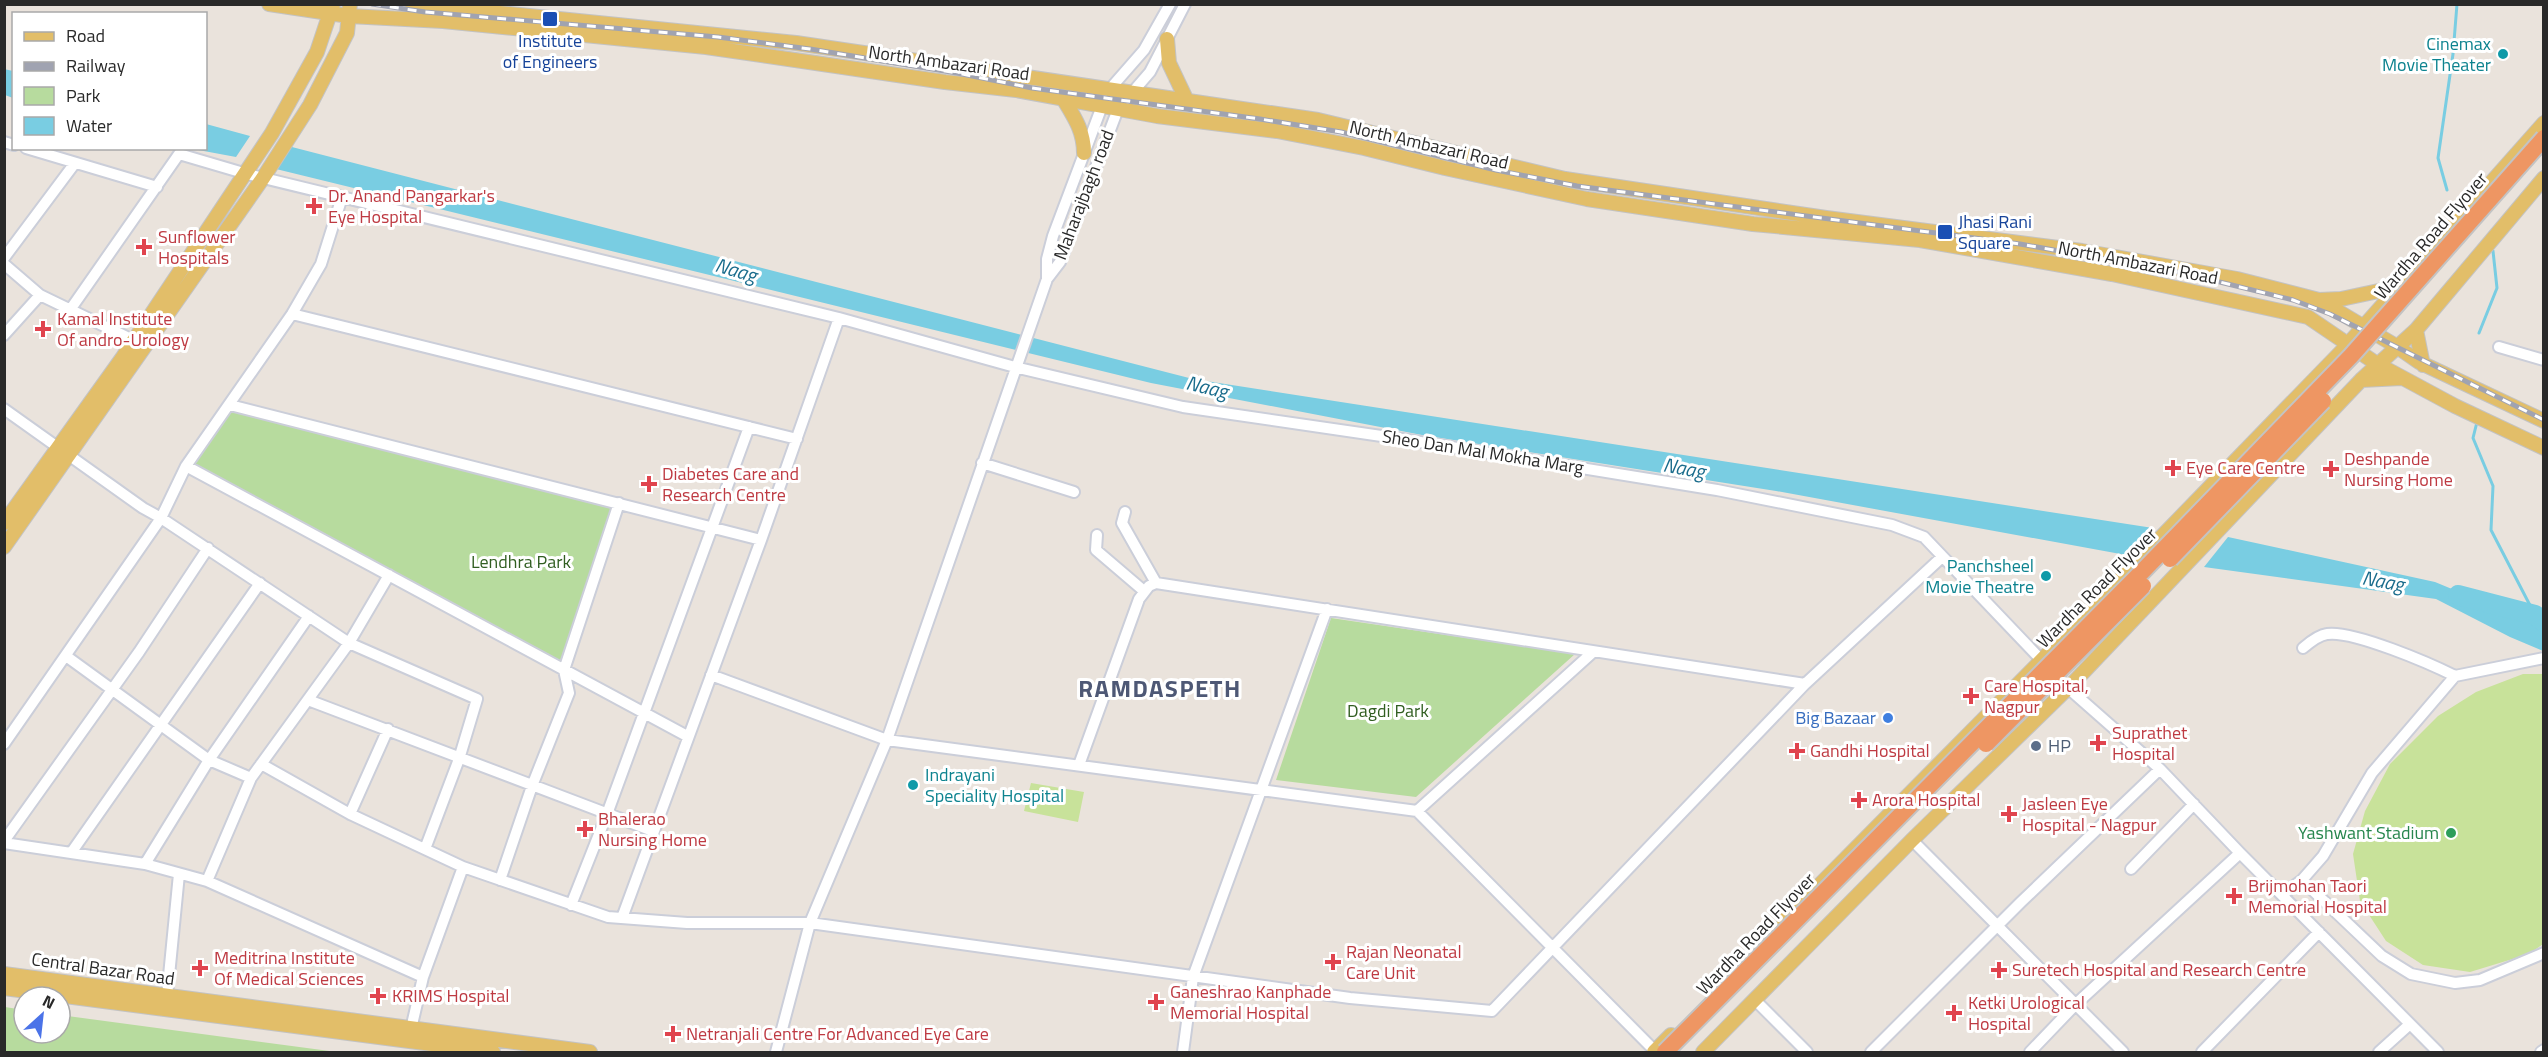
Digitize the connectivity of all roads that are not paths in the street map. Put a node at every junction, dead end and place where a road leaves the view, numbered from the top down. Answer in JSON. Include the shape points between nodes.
{"nodes":[{"id":1,"x":269,"y":4,"type":"edge"},
{"id":2,"x":412,"y":4,"type":"edge"},
{"id":3,"x":1170,"y":4,"type":"edge"},
{"id":4,"x":1185,"y":4,"type":"edge"},
{"id":5,"x":331,"y":8,"type":"edge"},
{"id":6,"x":349,"y":10,"type":"edge"},
{"id":7,"x":1167,"y":39,"type":"junction"},
{"id":8,"x":1109,"y":90,"type":"junction"},
{"id":9,"x":1131,"y":93,"type":"junction"},
{"id":10,"x":1064,"y":100,"type":"junction"},
{"id":11,"x":1187,"y":101,"type":"junction"},
{"id":12,"x":1102,"y":106,"type":"junction"},
{"id":13,"x":1118,"y":109,"type":"junction"},
{"id":14,"x":2544,"y":123,"type":"edge"},
{"id":15,"x":2544,"y":138,"type":"edge"},
{"id":16,"x":33,"y":150,"type":"edge"},
{"id":17,"x":1084,"y":153,"type":"junction"},
{"id":18,"x":2544,"y":154,"type":"edge"},
{"id":19,"x":75,"y":163,"type":"junction"},
{"id":20,"x":247,"y":174,"type":"junction"},
{"id":21,"x":263,"y":178,"type":"junction"},
{"id":22,"x":2544,"y":178,"type":"edge"},
{"id":23,"x":157,"y":187,"type":"junction"},
{"id":24,"x":342,"y":197,"type":"junction"},
{"id":25,"x":2082,"y":251,"type":"junction"},
{"id":26,"x":4,"y":258,"type":"edge"},
{"id":27,"x":4,"y":264,"type":"edge"},
{"id":28,"x":2080,"y":269,"type":"junction"},
{"id":29,"x":1047,"y":279,"type":"junction"},
{"id":30,"x":2402,"y":286,"type":"junction"},
{"id":31,"x":40,"y":295,"type":"junction"},
{"id":32,"x":2319,"y":300,"type":"junction"},
{"id":33,"x":70,"y":310,"type":"junction"},
{"id":34,"x":292,"y":314,"type":"junction"},
{"id":35,"x":839,"y":318,"type":"junction"},
{"id":36,"x":2364,"y":326,"type":"junction"},
{"id":37,"x":2416,"y":330,"type":"junction"},
{"id":38,"x":4,"y":335,"type":"edge"},
{"id":39,"x":133,"y":340,"type":"junction"},
{"id":40,"x":2347,"y":345,"type":"junction"},
{"id":41,"x":2396,"y":346,"type":"junction"},
{"id":42,"x":2499,"y":347,"type":"dead end"},
{"id":43,"x":2544,"y":360,"type":"edge"},
{"id":44,"x":2377,"y":364,"type":"junction"},
{"id":45,"x":2423,"y":365,"type":"junction"},
{"id":46,"x":1015,"y":367,"type":"junction"},
{"id":47,"x":2404,"y":378,"type":"junction"},
{"id":48,"x":2361,"y":380,"type":"junction"},
{"id":49,"x":230,"y":405,"type":"junction"},
{"id":50,"x":4,"y":410,"type":"edge"},
{"id":51,"x":2544,"y":421,"type":"edge"},
{"id":52,"x":749,"y":427,"type":"junction"},
{"id":53,"x":797,"y":439,"type":"junction"},
{"id":54,"x":2544,"y":448,"type":"edge"},
{"id":55,"x":63,"y":452,"type":"junction"},
{"id":56,"x":982,"y":463,"type":"junction"},
{"id":57,"x":186,"y":466,"type":"junction"},
{"id":58,"x":1074,"y":492,"type":"dead end"},
{"id":59,"x":619,"y":503,"type":"junction"},
{"id":60,"x":1125,"y":512,"type":"dead end"},
{"id":61,"x":161,"y":518,"type":"junction"},
{"id":62,"x":4,"y":523,"type":"edge"},
{"id":63,"x":712,"y":528,"type":"junction"},
{"id":64,"x":1097,"y":535,"type":"dead end"},
{"id":65,"x":761,"y":540,"type":"junction"},
{"id":66,"x":4,"y":547,"type":"edge"},
{"id":67,"x":208,"y":548,"type":"junction"},
{"id":68,"x":1942,"y":557,"type":"junction"},
{"id":69,"x":389,"y":575,"type":"junction"},
{"id":70,"x":260,"y":583,"type":"junction"},
{"id":71,"x":1156,"y":584,"type":"junction"},
{"id":72,"x":1144,"y":591,"type":"junction"},
{"id":73,"x":1328,"y":609,"type":"junction"},
{"id":74,"x":309,"y":616,"type":"junction"},
{"id":75,"x":349,"y":643,"type":"junction"},
{"id":76,"x":2303,"y":648,"type":"dead end"},
{"id":77,"x":1593,"y":652,"type":"junction"},
{"id":78,"x":66,"y":656,"type":"junction"},
{"id":79,"x":2544,"y":658,"type":"edge"},
{"id":80,"x":2041,"y":660,"type":"junction"},
{"id":81,"x":564,"y":670,"type":"junction"},
{"id":82,"x":711,"y":675,"type":"junction"},
{"id":83,"x":2455,"y":676,"type":"junction"},
{"id":84,"x":1805,"y":684,"type":"junction"},
{"id":85,"x":2068,"y":688,"type":"junction"},
{"id":86,"x":112,"y":691,"type":"junction"},
{"id":87,"x":308,"y":700,"type":"junction"},
{"id":88,"x":643,"y":712,"type":"junction"},
{"id":89,"x":160,"y":725,"type":"junction"},
{"id":90,"x":388,"y":729,"type":"junction"},
{"id":91,"x":687,"y":736,"type":"junction"},
{"id":92,"x":886,"y":740,"type":"junction"},
{"id":93,"x":4,"y":744,"type":"edge"},
{"id":94,"x":459,"y":759,"type":"junction"},
{"id":95,"x":209,"y":760,"type":"junction"},
{"id":96,"x":261,"y":764,"type":"junction"},
{"id":97,"x":1079,"y":765,"type":"junction"},
{"id":98,"x":2160,"y":769,"type":"junction"},
{"id":99,"x":251,"y":778,"type":"junction"},
{"id":100,"x":532,"y":786,"type":"junction"},
{"id":101,"x":1261,"y":790,"type":"junction"},
{"id":102,"x":2194,"y":804,"type":"junction"},
{"id":103,"x":1417,"y":811,"type":"junction"},
{"id":104,"x":350,"y":814,"type":"junction"},
{"id":105,"x":607,"y":814,"type":"junction"},
{"id":106,"x":653,"y":831,"type":"junction"},
{"id":107,"x":1912,"y":840,"type":"junction"},
{"id":108,"x":4,"y":842,"type":"edge"},
{"id":109,"x":424,"y":849,"type":"junction"},
{"id":110,"x":71,"y":853,"type":"junction"},
{"id":111,"x":2240,"y":853,"type":"junction"},
{"id":112,"x":144,"y":864,"type":"junction"},
{"id":113,"x":463,"y":867,"type":"junction"},
{"id":114,"x":2131,"y":868,"type":"dead end"},
{"id":115,"x":179,"y":874,"type":"junction"},
{"id":116,"x":501,"y":880,"type":"junction"},
{"id":117,"x":2302,"y":880,"type":"junction"},
{"id":118,"x":207,"y":881,"type":"junction"},
{"id":119,"x":2282,"y":895,"type":"junction"},
{"id":120,"x":571,"y":904,"type":"junction"},
{"id":121,"x":622,"y":918,"type":"junction"},
{"id":122,"x":810,"y":923,"type":"junction"},
{"id":123,"x":1997,"y":926,"type":"junction"},
{"id":124,"x":2319,"y":932,"type":"junction"},
{"id":125,"x":1552,"y":949,"type":"junction"},
{"id":126,"x":2544,"y":953,"type":"edge"},
{"id":127,"x":4,"y":974,"type":"edge"},
{"id":128,"x":423,"y":977,"type":"junction"},
{"id":129,"x":1193,"y":977,"type":"junction"},
{"id":130,"x":4,"y":988,"type":"edge"},
{"id":131,"x":167,"y":996,"type":"junction"},
{"id":132,"x":1755,"y":1000,"type":"junction"},
{"id":133,"x":2076,"y":1004,"type":"junction"},
{"id":134,"x":2410,"y":1024,"type":"junction"},
{"id":135,"x":411,"y":1029,"type":"junction"},
{"id":136,"x":1658,"y":1052,"type":"edge"},
{"id":137,"x":493,"y":1053,"type":"edge"},
{"id":138,"x":590,"y":1053,"type":"edge"},
{"id":139,"x":776,"y":1053,"type":"edge"},
{"id":140,"x":1183,"y":1053,"type":"edge"},
{"id":141,"x":1679,"y":1053,"type":"edge"},
{"id":142,"x":1703,"y":1053,"type":"edge"},
{"id":143,"x":1807,"y":1053,"type":"edge"},
{"id":144,"x":1871,"y":1053,"type":"edge"},
{"id":145,"x":2030,"y":1053,"type":"edge"},
{"id":146,"x":2123,"y":1053,"type":"edge"},
{"id":147,"x":2202,"y":1053,"type":"edge"},
{"id":148,"x":2379,"y":1053,"type":"edge"},
{"id":149,"x":2438,"y":1053,"type":"edge"}],
"edges":[{"from":1,"to":5,"type":"main road","name":"North Ambazari Road"},
{"from":2,"to":8,"type":"main road","name":"North Ambazari Road","via":[[796,43]]},
{"from":3,"to":8,"type":"street","name":"Maharajbagh road","via":[[1144,50]]},
{"from":4,"to":7,"type":"street","name":"Maharajbagh road"},
{"from":5,"to":6,"type":"main road","name":"North Ambazari Road"},
{"from":5,"to":20,"type":"main road","via":[[317,52]]},
{"from":6,"to":10,"type":"main road","name":"North Ambazari Road","via":[[706,47]]},
{"from":6,"to":21,"type":"main road","via":[[347,33],[333,65]]},
{"from":7,"to":9,"type":"street","name":"Maharajbagh road","via":[[1150,72]]},
{"from":7,"to":11,"type":"main road","via":[[1169,63]]},
{"from":8,"to":9,"type":"main road","name":"North Ambazari Road"},
{"from":8,"to":12,"type":"street","name":"Maharajbagh road"},
{"from":9,"to":11,"type":"main road","name":"North Ambazari Road"},
{"from":9,"to":13,"type":"street","name":"Maharajbagh road"},
{"from":10,"to":12,"type":"main road","name":"North Ambazari Road"},
{"from":10,"to":17,"type":"main road","via":[[1078,122]]},
{"from":11,"to":25,"type":"main road","name":"North Ambazari Road","via":[[1318,120],[1565,179]]},
{"from":12,"to":13,"type":"main road","name":"North Ambazari Road"},
{"from":12,"to":17,"type":"street","name":"Maharajbagh road"},
{"from":13,"to":28,"type":"main road","name":"North Ambazari Road","via":[[1364,147],[1587,199],[1753,224],[1920,240]]},
{"from":13,"to":29,"type":"street","name":"Maharajbagh road","via":[[1060,262]]},
{"from":14,"to":30,"type":"main road"},
{"from":15,"to":136,"type":"highway","name":"Wardha Road Flyover","bridge":true,"via":[[2351,356],[2135,579]]},
{"from":16,"to":19,"type":"street"},
{"from":17,"to":29,"type":"street","name":"Maharajbagh road","via":[[1053,236]]},
{"from":18,"to":141,"type":"highway","name":"Wardha Road Flyover","bridge":true,"via":[[2343,380],[2097,634],[1840,887]]},
{"from":19,"to":23,"type":"street"},
{"from":19,"to":26,"type":"street"},
{"from":20,"to":21,"type":"street","name":"Sheo Dan Mal Mokha Marg"},
{"from":20,"to":23,"type":"street","name":"Sheo Dan Mal Mokha Marg","via":[[179,154]]},
{"from":20,"to":39,"type":"main road"},
{"from":21,"to":24,"type":"street","name":"Sheo Dan Mal Mokha Marg"},
{"from":21,"to":55,"type":"main road"},
{"from":22,"to":37,"type":"main road"},
{"from":23,"to":33,"type":"street"},
{"from":24,"to":34,"type":"street","via":[[321,264]]},
{"from":24,"to":35,"type":"street","name":"Sheo Dan Mal Mokha Marg"},
{"from":25,"to":28,"type":"main road"},
{"from":25,"to":32,"type":"main road","name":"North Ambazari Road","via":[[2237,279]]},
{"from":27,"to":31,"type":"street"},
{"from":28,"to":40,"type":"main road","name":"North Ambazari Road","via":[[2307,317]]},
{"from":29,"to":46,"type":"street"},
{"from":30,"to":32,"type":"main road"},
{"from":30,"to":36,"type":"main road"},
{"from":31,"to":33,"type":"street"},
{"from":31,"to":38,"type":"street"},
{"from":32,"to":36,"type":"main road","name":"North Ambazari Road"},
{"from":33,"to":39,"type":"street"},
{"from":34,"to":49,"type":"street"},
{"from":34,"to":52,"type":"street"},
{"from":35,"to":46,"type":"street","name":"Sheo Dan Mal Mokha Marg"},
{"from":35,"to":53,"type":"street"},
{"from":36,"to":40,"type":"main road"},
{"from":36,"to":41,"type":"main road","name":"North Ambazari Road"},
{"from":37,"to":41,"type":"main road"},
{"from":37,"to":45,"type":"main road"},
{"from":39,"to":55,"type":"main road"},
{"from":40,"to":44,"type":"main road","name":"North Ambazari Road"},
{"from":40,"to":80,"type":"main road"},
{"from":41,"to":44,"type":"main road"},
{"from":41,"to":45,"type":"main road","name":"North Ambazari Road"},
{"from":42,"to":43,"type":"street"},
{"from":44,"to":47,"type":"main road","name":"North Ambazari Road"},
{"from":44,"to":48,"type":"main road"},
{"from":45,"to":51,"type":"main road","name":"North Ambazari Road"},
{"from":46,"to":56,"type":"street"},
{"from":46,"to":68,"type":"street","name":"Sheo Dan Mal Mokha Marg","via":[[1183,407],[1426,442],[1892,525],[1924,537]]},
{"from":47,"to":48,"type":"main road"},
{"from":47,"to":54,"type":"main road","name":"North Ambazari Road"},
{"from":48,"to":85,"type":"main road"},
{"from":49,"to":57,"type":"street"},
{"from":49,"to":59,"type":"street"},
{"from":50,"to":55,"type":"street"},
{"from":52,"to":53,"type":"street"},
{"from":52,"to":63,"type":"street"},
{"from":53,"to":65,"type":"street"},
{"from":55,"to":61,"type":"street"},
{"from":55,"to":62,"type":"main road"},
{"from":55,"to":66,"type":"main road"},
{"from":56,"to":58,"type":"street"},
{"from":56,"to":92,"type":"street"},
{"from":57,"to":61,"type":"street"},
{"from":57,"to":69,"type":"street"},
{"from":59,"to":63,"type":"street"},
{"from":59,"to":81,"type":"street"},
{"from":60,"to":71,"type":"street","via":[[1122,524]]},
{"from":61,"to":67,"type":"street"},
{"from":61,"to":78,"type":"street"},
{"from":63,"to":65,"type":"street"},
{"from":63,"to":88,"type":"street"},
{"from":64,"to":72,"type":"street","via":[[1096,550]]},
{"from":65,"to":82,"type":"street"},
{"from":67,"to":70,"type":"street"},
{"from":67,"to":86,"type":"street"},
{"from":68,"to":80,"type":"street","name":"Sheo Dan Mal Mokha Marg"},
{"from":68,"to":84,"type":"street"},
{"from":69,"to":75,"type":"street"},
{"from":69,"to":81,"type":"street"},
{"from":70,"to":74,"type":"street"},
{"from":70,"to":89,"type":"street"},
{"from":71,"to":72,"type":"street"},
{"from":71,"to":73,"type":"street"},
{"from":72,"to":97,"type":"street"},
{"from":73,"to":77,"type":"street"},
{"from":73,"to":101,"type":"street"},
{"from":74,"to":75,"type":"street"},
{"from":74,"to":95,"type":"street"},
{"from":75,"to":87,"type":"street"},
{"from":75,"to":94,"type":"street","via":[[477,699]]},
{"from":76,"to":83,"type":"street","via":[[2324,634],[2333,633],[2381,645]]},
{"from":77,"to":84,"type":"street"},
{"from":77,"to":103,"type":"street"},
{"from":78,"to":86,"type":"street"},
{"from":78,"to":93,"type":"street"},
{"from":79,"to":83,"type":"street"},
{"from":80,"to":85,"type":"street","name":"Sheo Dan Mal Mokha Marg"},
{"from":80,"to":136,"type":"main road"},
{"from":81,"to":88,"type":"street"},
{"from":81,"to":100,"type":"street","via":[[568,693]]},
{"from":82,"to":91,"type":"street"},
{"from":82,"to":92,"type":"street"},
{"from":83,"to":117,"type":"street","via":[[2372,773],[2323,856]]},
{"from":84,"to":125,"type":"street"},
{"from":85,"to":98,"type":"street","name":"Sheo Dan Mal Mokha Marg"},
{"from":85,"to":107,"type":"main road"},
{"from":86,"to":89,"type":"street"},
{"from":86,"to":108,"type":"street"},
{"from":87,"to":90,"type":"street"},
{"from":87,"to":96,"type":"street"},
{"from":88,"to":91,"type":"street"},
{"from":88,"to":105,"type":"street"},
{"from":89,"to":95,"type":"street"},
{"from":89,"to":110,"type":"street"},
{"from":90,"to":94,"type":"street"},
{"from":90,"to":104,"type":"street"},
{"from":91,"to":106,"type":"street"},
{"from":92,"to":97,"type":"street"},
{"from":92,"to":122,"type":"street"},
{"from":94,"to":100,"type":"street"},
{"from":94,"to":109,"type":"street"},
{"from":95,"to":99,"type":"street"},
{"from":95,"to":112,"type":"street"},
{"from":96,"to":99,"type":"street"},
{"from":96,"to":104,"type":"street"},
{"from":97,"to":101,"type":"street"},
{"from":98,"to":102,"type":"street","name":"Sheo Dan Mal Mokha Marg"},
{"from":98,"to":123,"type":"street"},
{"from":99,"to":118,"type":"street"},
{"from":100,"to":105,"type":"street"},
{"from":100,"to":116,"type":"street"},
{"from":101,"to":103,"type":"street"},
{"from":101,"to":129,"type":"street"},
{"from":102,"to":111,"type":"street","name":"Sheo Dan Mal Mokha Marg"},
{"from":102,"to":114,"type":"street"},
{"from":103,"to":125,"type":"street"},
{"from":104,"to":109,"type":"street"},
{"from":105,"to":106,"type":"street"},
{"from":105,"to":120,"type":"street"},
{"from":106,"to":121,"type":"street"},
{"from":107,"to":123,"type":"street"},
{"from":107,"to":132,"type":"main road"},
{"from":108,"to":110,"type":"street"},
{"from":109,"to":113,"type":"street"},
{"from":110,"to":112,"type":"street"},
{"from":111,"to":119,"type":"street","name":"Sheo Dan Mal Mokha Marg"},
{"from":111,"to":133,"type":"street"},
{"from":112,"to":115,"type":"street"},
{"from":113,"to":116,"type":"street"},
{"from":113,"to":128,"type":"street"},
{"from":115,"to":118,"type":"street"},
{"from":115,"to":131,"type":"street"},
{"from":116,"to":120,"type":"street"},
{"from":117,"to":119,"type":"street"},
{"from":117,"to":126,"type":"street","via":[[2382,956],[2411,974],[2455,983],[2480,980]]},
{"from":118,"to":128,"type":"street"},
{"from":119,"to":124,"type":"street","name":"Sheo Dan Mal Mokha Marg"},
{"from":120,"to":121,"type":"street"},
{"from":121,"to":122,"type":"street","via":[[687,923]]},
{"from":122,"to":129,"type":"street"},
{"from":122,"to":139,"type":"street"},
{"from":123,"to":133,"type":"street"},
{"from":123,"to":144,"type":"street"},
{"from":124,"to":134,"type":"street","name":"Sheo Dan Mal Mokha Marg"},
{"from":124,"to":147,"type":"street"},
{"from":125,"to":129,"type":"street","via":[[1492,1011],[1373,1001]]},
{"from":125,"to":136,"type":"street"},
{"from":127,"to":131,"type":"main road","name":"Central Bazar Road"},
{"from":128,"to":135,"type":"street"},
{"from":129,"to":140,"type":"street"},
{"from":130,"to":137,"type":"main road","name":"Central Bazar Road"},
{"from":131,"to":135,"type":"main road","name":"Central Bazar Road"},
{"from":132,"to":142,"type":"main road"},
{"from":132,"to":143,"type":"street"},
{"from":133,"to":145,"type":"street"},
{"from":133,"to":146,"type":"street"},
{"from":134,"to":148,"type":"street"},
{"from":134,"to":149,"type":"street","name":"Sheo Dan Mal Mokha Marg"},
{"from":135,"to":138,"type":"main road","name":"Central Bazar Road"}]}
